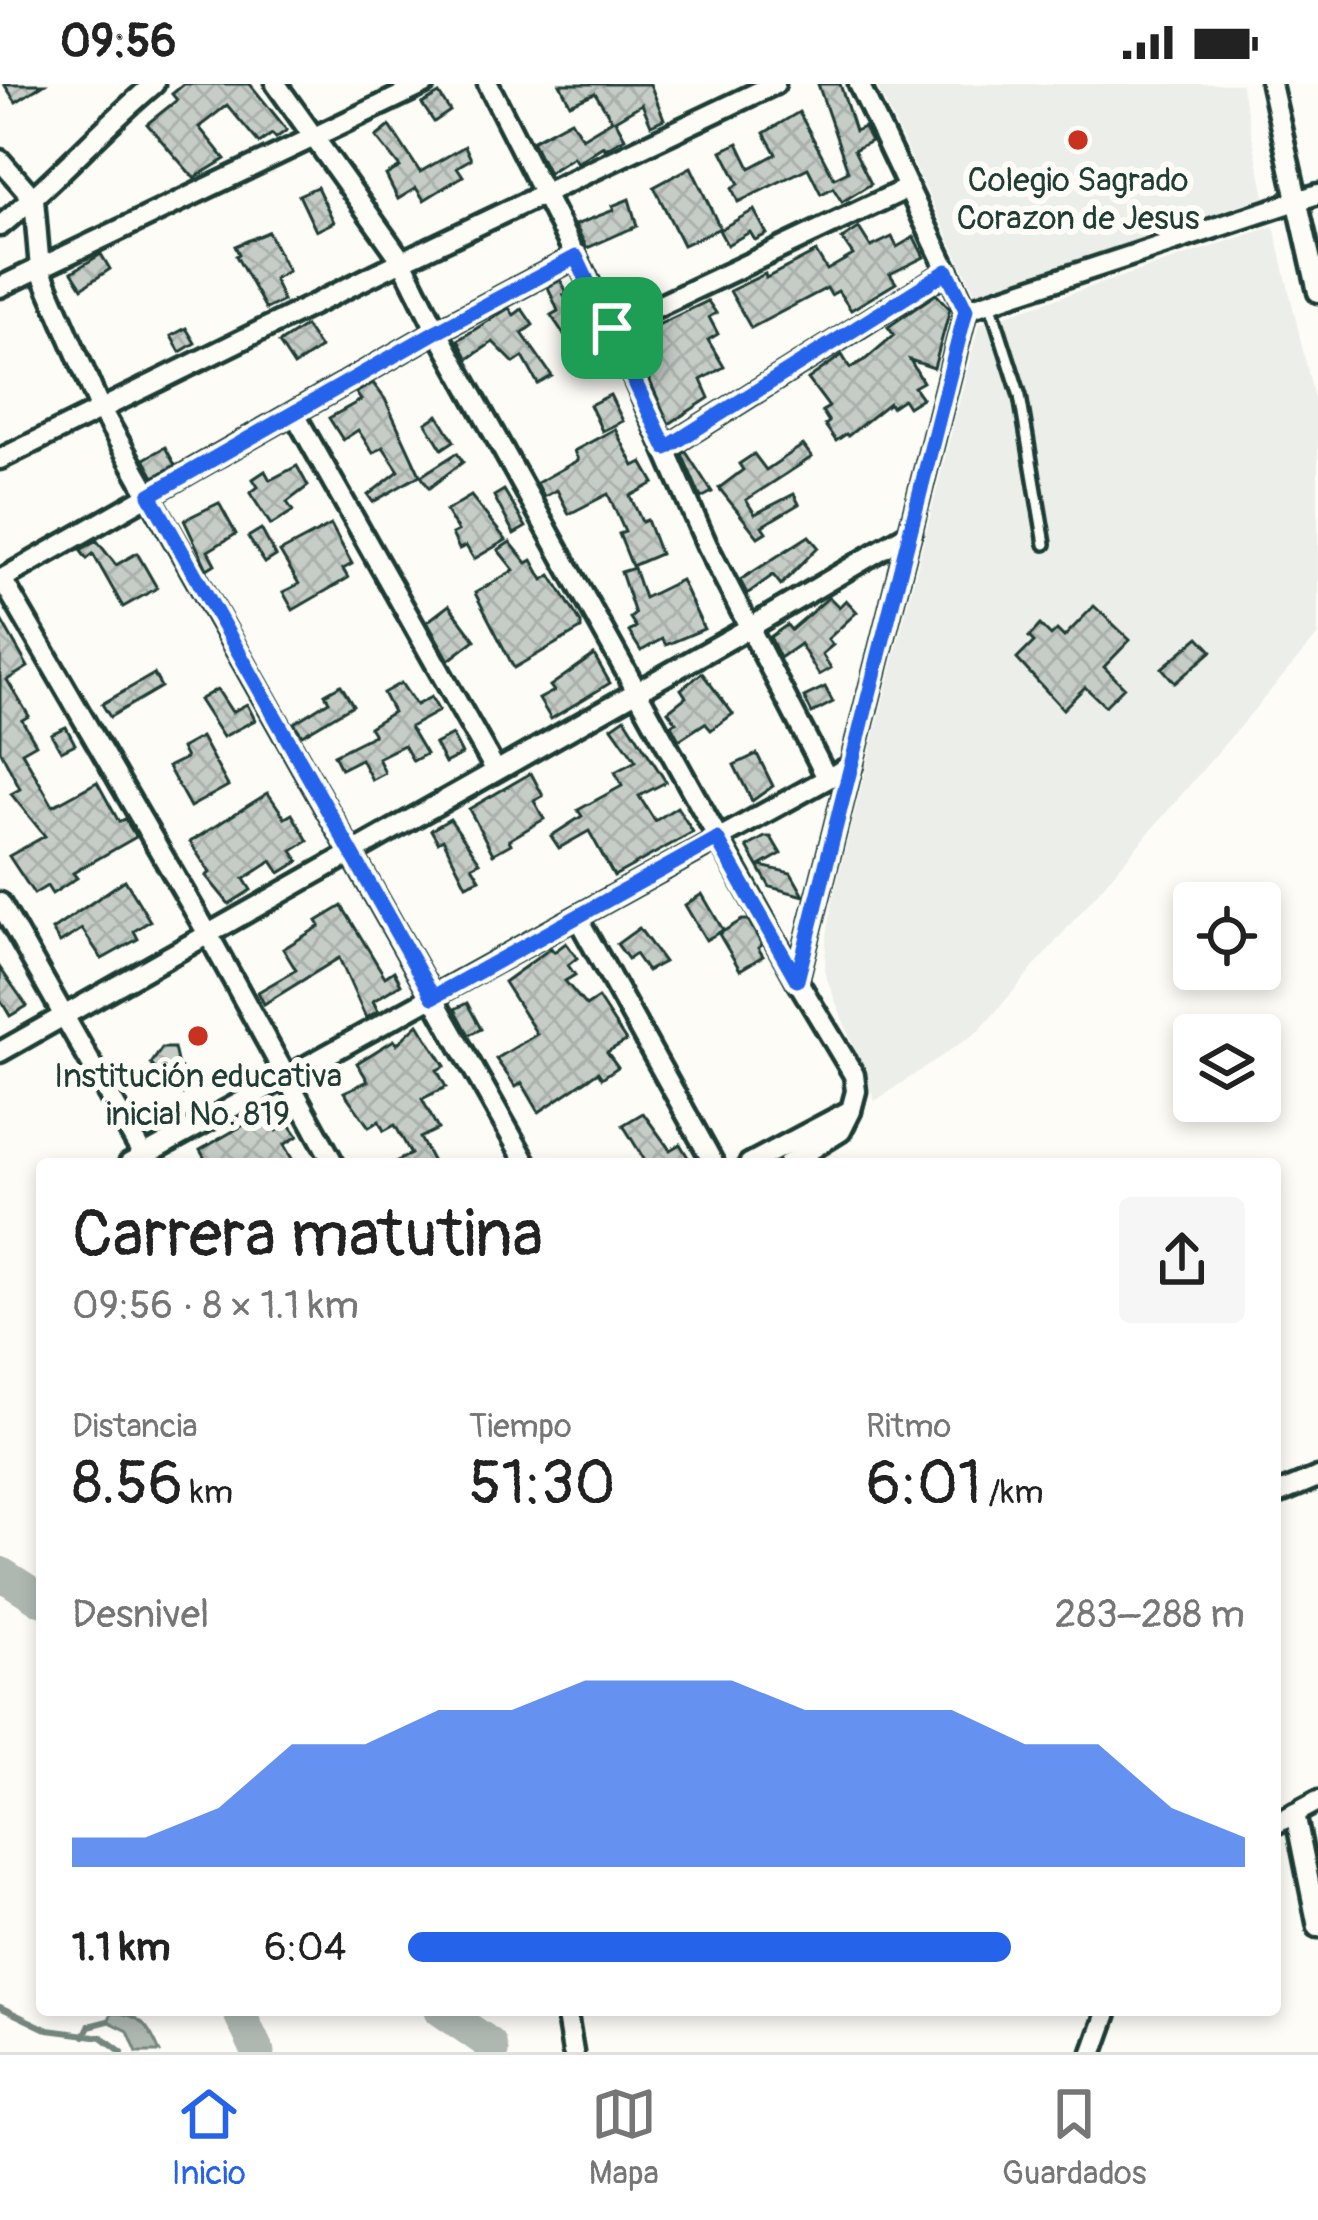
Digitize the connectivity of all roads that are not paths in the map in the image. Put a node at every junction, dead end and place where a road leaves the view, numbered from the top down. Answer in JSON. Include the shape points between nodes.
{"nodes":[{"id":1,"x":154,"y":84,"type":"edge"},
{"id":2,"x":276,"y":84,"type":"edge"},
{"id":3,"x":425,"y":84,"type":"edge"},
{"id":4,"x":488,"y":84,"type":"edge"},
{"id":5,"x":775,"y":84,"type":"edge"},
{"id":6,"x":859,"y":84,"type":"edge"},
{"id":7,"x":1271,"y":84,"type":"edge"},
{"id":8,"x":316,"y":136,"type":"junction"},
{"id":9,"x":0,"y":160,"type":"edge"},
{"id":10,"x":908,"y":188,"type":"junction"},
{"id":11,"x":544,"y":195,"type":"junction"},
{"id":12,"x":1308,"y":196,"type":"edge"},
{"id":13,"x":34,"y":199,"type":"junction"},
{"id":14,"x":0,"y":226,"type":"edge"},
{"id":15,"x":576,"y":257,"type":"junction"},
{"id":16,"x":402,"y":261,"type":"junction"},
{"id":17,"x":40,"y":269,"type":"junction"},
{"id":18,"x":947,"y":271,"type":"junction"},
{"id":19,"x":0,"y":287,"type":"edge"},
{"id":20,"x":1318,"y":292,"type":"edge"},
{"id":21,"x":990,"y":302,"type":"junction"},
{"id":22,"x":966,"y":310,"type":"junction"},
{"id":23,"x":612,"y":328,"type":"junction"},
{"id":24,"x":437,"y":331,"type":"junction"},
{"id":25,"x":100,"y":408,"type":"junction"},
{"id":26,"x":294,"y":413,"type":"junction"},
{"id":27,"x":666,"y":448,"type":"junction"},
{"id":28,"x":0,"y":459,"type":"edge"},
{"id":29,"x":150,"y":495,"type":"junction"},
{"id":30,"x":910,"y":532,"type":"junction"},
{"id":31,"x":1045,"y":544,"type":"dead end"},
{"id":32,"x":1,"y":579,"type":"edge"},
{"id":33,"x":748,"y":628,"type":"junction"},
{"id":34,"x":639,"y":689,"type":"junction"},
{"id":35,"x":852,"y":765,"type":"junction"},
{"id":36,"x":495,"y":769,"type":"junction"},
{"id":37,"x":826,"y":776,"type":"junction"},
{"id":38,"x":717,"y":839,"type":"junction"},
{"id":39,"x":354,"y":852,"type":"junction"},
{"id":40,"x":0,"y":903,"type":"edge"},
{"id":41,"x":577,"y":917,"type":"junction"},
{"id":42,"x":208,"y":934,"type":"junction"},
{"id":43,"x":797,"y":980,"type":"junction"},
{"id":44,"x":433,"y":997,"type":"junction"},
{"id":45,"x":65,"y":1017,"type":"junction"},
{"id":46,"x":0,"y":1052,"type":"edge"},
{"id":47,"x":289,"y":1078,"type":"junction"},
{"id":48,"x":851,"y":1110,"type":"junction"},
{"id":49,"x":139,"y":1158,"type":"edge"},
{"id":50,"x":146,"y":1158,"type":"edge"},
{"id":51,"x":331,"y":1158,"type":"edge"},
{"id":52,"x":524,"y":1158,"type":"edge"},
{"id":53,"x":711,"y":1158,"type":"edge"},
{"id":54,"x":760,"y":1158,"type":"edge"},
{"id":55,"x":798,"y":1158,"type":"edge"},
{"id":56,"x":1318,"y":1478,"type":"edge"},
{"id":57,"x":1281,"y":1493,"type":"edge"},
{"id":58,"x":1318,"y":1801,"type":"edge"},
{"id":59,"x":1295,"y":1813,"type":"junction"},
{"id":60,"x":1281,"y":1821,"type":"edge"},
{"id":61,"x":1318,"y":1928,"type":"edge"},
{"id":62,"x":567,"y":2016,"type":"edge"},
{"id":63,"x":1106,"y":2016,"type":"edge"},
{"id":64,"x":573,"y":2052,"type":"edge"},
{"id":65,"x":1093,"y":2052,"type":"edge"}],
"edges":[{"from":1,"to":13,"type":"street"},
{"from":2,"to":8,"type":"street"},
{"from":3,"to":8,"type":"street"},
{"from":4,"to":11,"type":"street"},
{"from":5,"to":11,"type":"street"},
{"from":6,"to":10,"type":"street"},
{"from":7,"to":12,"type":"street"},
{"from":8,"to":16,"type":"street"},
{"from":8,"to":17,"type":"street"},
{"from":9,"to":13,"type":"street"},
{"from":10,"to":18,"type":"street"},
{"from":10,"to":23,"type":"street"},
{"from":11,"to":15,"type":"street"},
{"from":11,"to":16,"type":"street"},
{"from":12,"to":20,"type":"street"},
{"from":12,"to":21,"type":"street"},
{"from":13,"to":14,"type":"street"},
{"from":13,"to":17,"type":"street"},
{"from":15,"to":23,"type":"street"},
{"from":15,"to":24,"type":"street"},
{"from":16,"to":24,"type":"street"},
{"from":16,"to":25,"type":"street"},
{"from":17,"to":19,"type":"street"},
{"from":17,"to":25,"type":"street"},
{"from":18,"to":22,"type":"street"},
{"from":18,"to":27,"type":"street"},
{"from":21,"to":22,"type":"street"},
{"from":21,"to":31,"type":"lane","via":[[1020,396]]},
{"from":22,"to":30,"type":"street"},
{"from":23,"to":27,"type":"street"},
{"from":24,"to":26,"type":"street"},
{"from":24,"to":34,"type":"street"},
{"from":25,"to":28,"type":"street"},
{"from":25,"to":29,"type":"street"},
{"from":26,"to":29,"type":"street"},
{"from":26,"to":36,"type":"street"},
{"from":27,"to":33,"type":"street"},
{"from":29,"to":32,"type":"street"},
{"from":29,"to":39,"type":"street"},
{"from":30,"to":33,"type":"street"},
{"from":30,"to":35,"type":"street"},
{"from":32,"to":42,"type":"street"},
{"from":33,"to":34,"type":"street"},
{"from":33,"to":37,"type":"street"},
{"from":34,"to":36,"type":"street"},
{"from":34,"to":38,"type":"street"},
{"from":35,"to":37,"type":"street"},
{"from":35,"to":43,"type":"street"},
{"from":36,"to":39,"type":"street"},
{"from":37,"to":38,"type":"street"},
{"from":38,"to":41,"type":"street"},
{"from":38,"to":43,"type":"street"},
{"from":39,"to":42,"type":"street"},
{"from":39,"to":44,"type":"street"},
{"from":40,"to":45,"type":"street"},
{"from":41,"to":44,"type":"street"},
{"from":41,"to":53,"type":"street"},
{"from":42,"to":45,"type":"street"},
{"from":42,"to":47,"type":"street"},
{"from":43,"to":48,"type":"street","via":[[854,1075]]},
{"from":44,"to":47,"type":"street"},
{"from":44,"to":52,"type":"street"},
{"from":45,"to":46,"type":"street"},
{"from":45,"to":49,"type":"street"},
{"from":47,"to":50,"type":"street"},
{"from":47,"to":51,"type":"street"},
{"from":48,"to":54,"type":"street"},
{"from":48,"to":55,"type":"street","via":[[841,1131]]},
{"from":56,"to":57,"type":"street"},
{"from":58,"to":59,"type":"street"},
{"from":59,"to":60,"type":"street"},
{"from":59,"to":61,"type":"street"},
{"from":62,"to":64,"type":"street"},
{"from":63,"to":65,"type":"street"}]}
